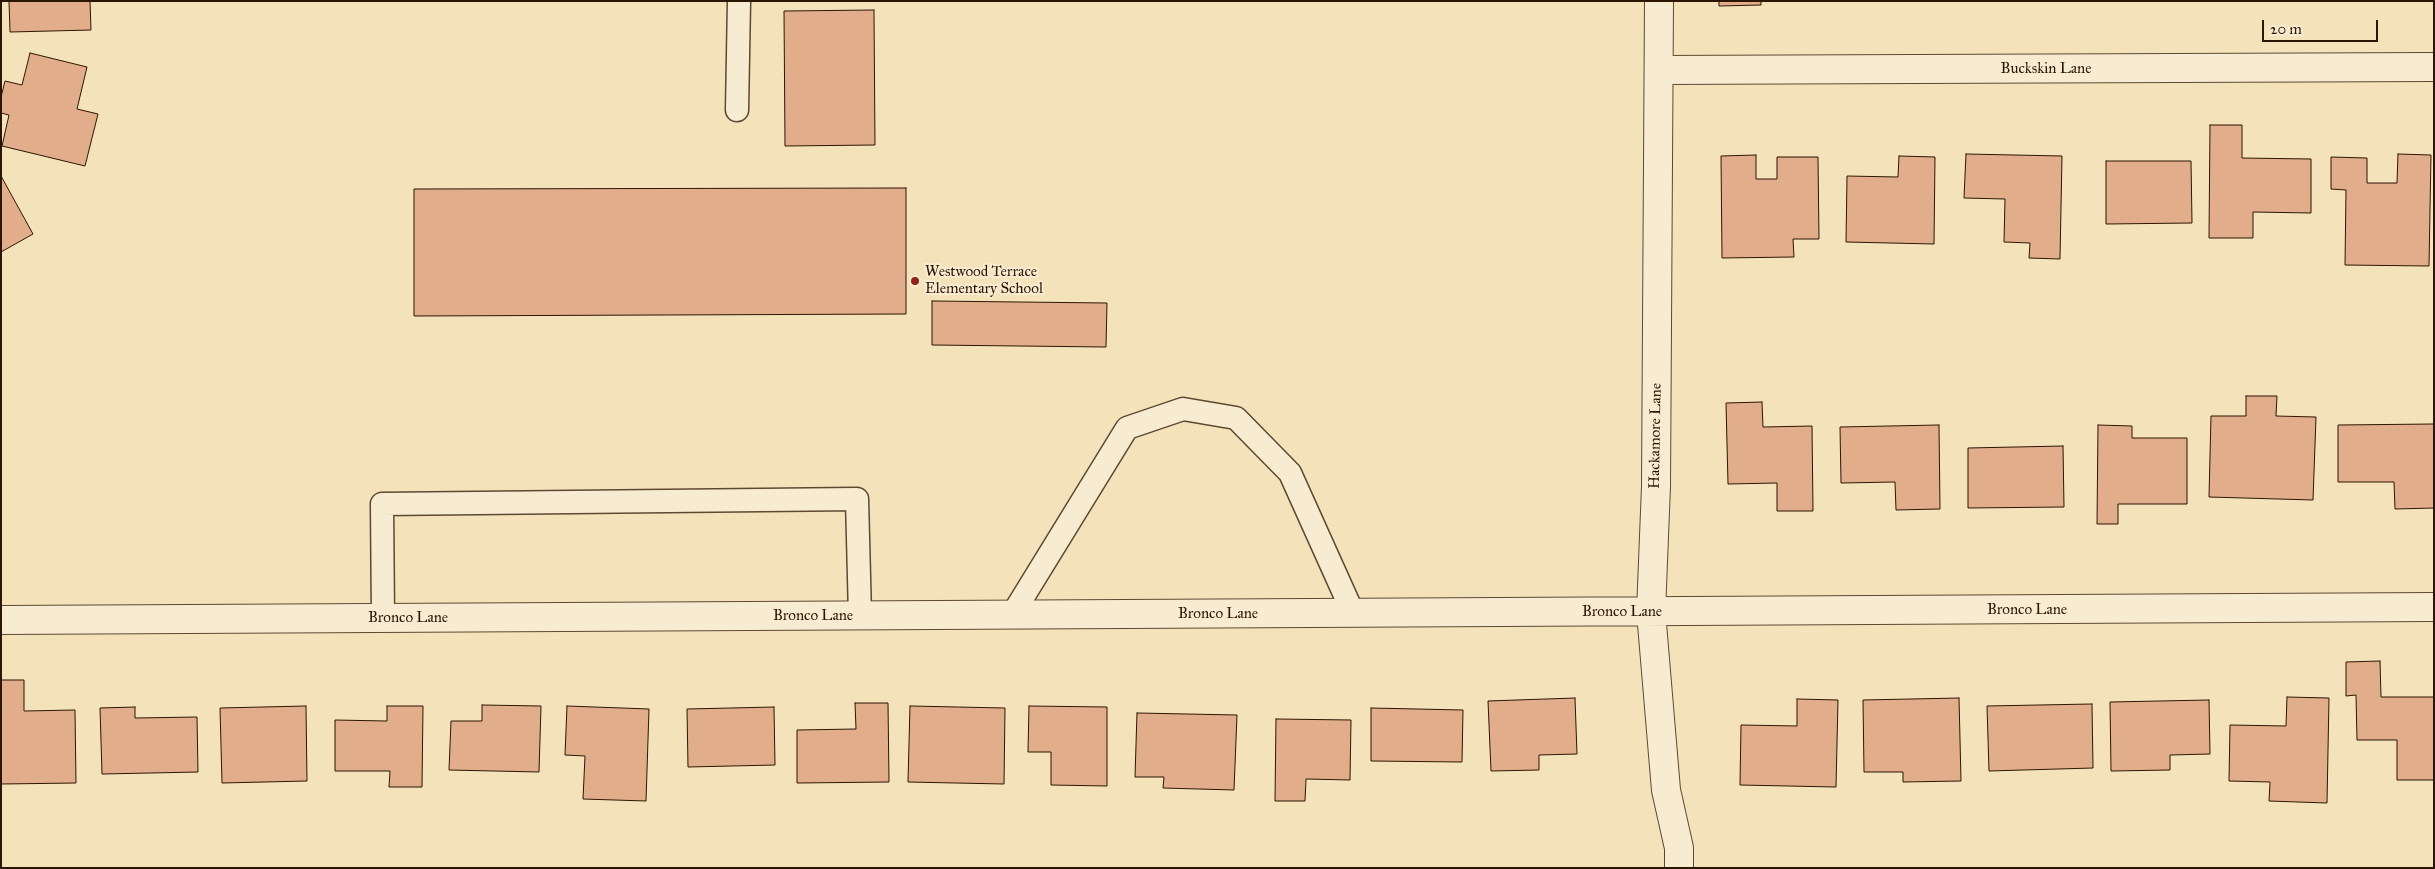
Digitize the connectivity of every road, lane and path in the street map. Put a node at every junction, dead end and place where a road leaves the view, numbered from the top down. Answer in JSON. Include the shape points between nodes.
{"nodes":[{"id":1,"x":739,"y":1,"type":"edge"},
{"id":2,"x":1659,"y":1,"type":"edge"},
{"id":3,"x":2434,"y":67,"type":"edge"},
{"id":4,"x":1659,"y":70,"type":"junction"},
{"id":5,"x":737,"y":110,"type":"dead end"},
{"id":6,"x":2434,"y":607,"type":"edge"},
{"id":7,"x":1651,"y":612,"type":"junction"},
{"id":8,"x":1353,"y":614,"type":"junction"},
{"id":9,"x":1012,"y":615,"type":"junction"},
{"id":10,"x":860,"y":616,"type":"junction"},
{"id":11,"x":383,"y":619,"type":"junction"},
{"id":12,"x":1,"y":620,"type":"edge"},
{"id":13,"x":1679,"y":868,"type":"edge"}],
"edges":[{"from":1,"to":5,"type":"lane"},
{"from":2,"to":4,"type":"street","name":"Hackamore Lane"},
{"from":3,"to":4,"type":"street","name":"Buckskin Lane"},
{"from":4,"to":7,"type":"street","name":"Hackamore Lane","via":[[1656,486]]},
{"from":6,"to":7,"type":"street","name":"Bronco Lane"},
{"from":7,"to":8,"type":"street","name":"Bronco Lane"},
{"from":7,"to":13,"type":"street","name":"Hackamore Lane","via":[[1666,790],[1679,848]]},
{"from":8,"to":9,"type":"street","name":"Bronco Lane"},
{"from":8,"to":9,"type":"lane","via":[[1290,473],[1236,418],[1183,409],[1127,428]]},
{"from":9,"to":10,"type":"street","name":"Bronco Lane"},
{"from":10,"to":11,"type":"street","name":"Bronco Lane"},
{"from":10,"to":11,"type":"lane","via":[[857,499],[382,504]]},
{"from":11,"to":12,"type":"street","name":"Bronco Lane"}]}
